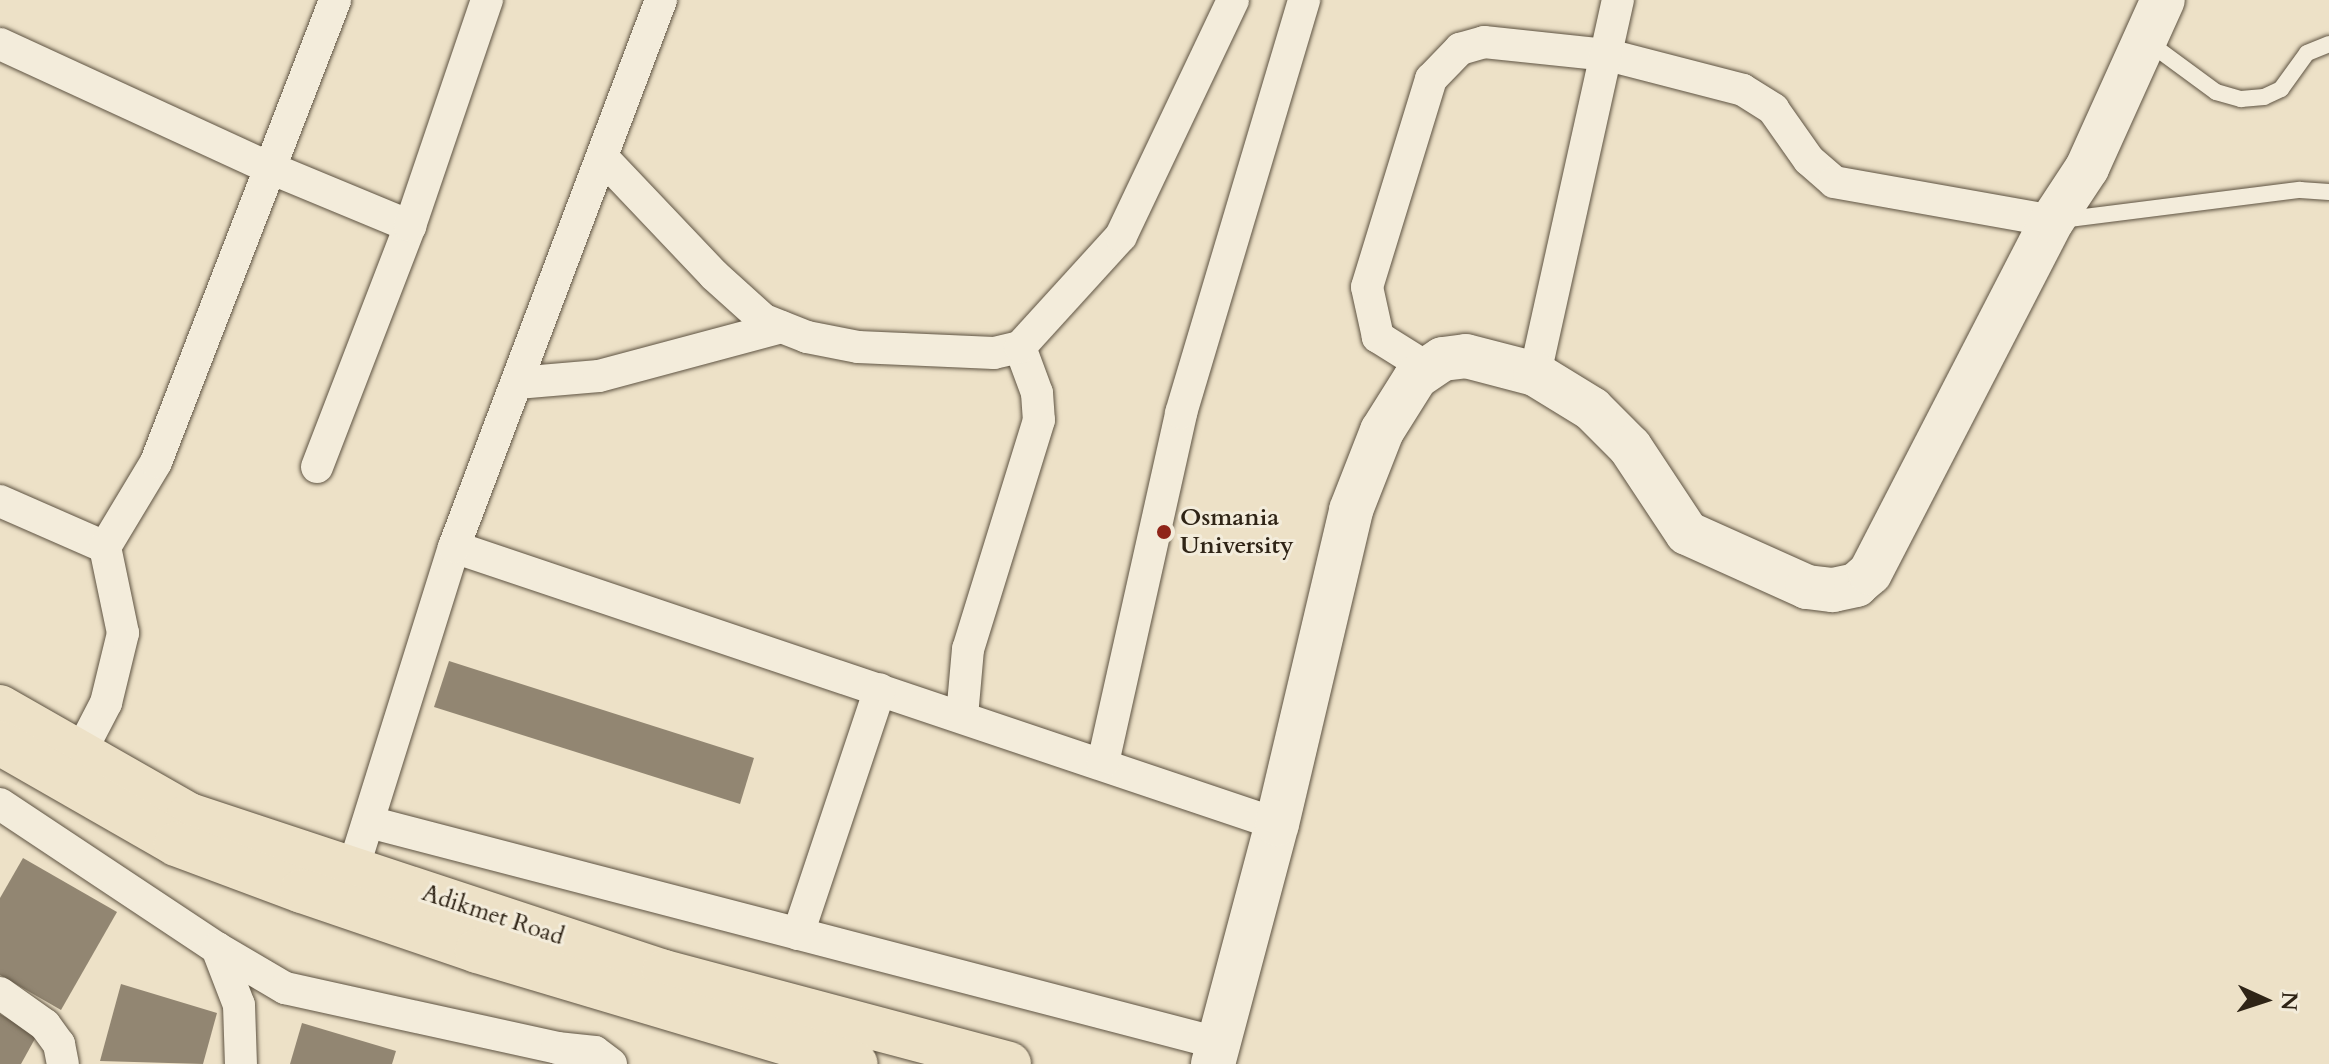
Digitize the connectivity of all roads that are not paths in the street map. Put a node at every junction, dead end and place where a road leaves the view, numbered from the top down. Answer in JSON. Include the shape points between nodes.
{"nodes":[{"id":1,"x":335,"y":0,"type":"edge"},
{"id":2,"x":487,"y":0,"type":"edge"},
{"id":3,"x":661,"y":0,"type":"edge"},
{"id":4,"x":1233,"y":0,"type":"edge"},
{"id":5,"x":1304,"y":0,"type":"edge"},
{"id":6,"x":1618,"y":0,"type":"edge"},
{"id":7,"x":2163,"y":0,"type":"edge"},
{"id":8,"x":2148,"y":42,"type":"junction"},
{"id":9,"x":0,"y":44,"type":"edge"},
{"id":10,"x":2329,"y":44,"type":"edge"},
{"id":11,"x":1608,"y":55,"type":"junction"},
{"id":12,"x":604,"y":159,"type":"junction"},
{"id":13,"x":270,"y":168,"type":"junction"},
{"id":14,"x":2329,"y":192,"type":"edge"},
{"id":15,"x":2052,"y":221,"type":"junction"},
{"id":16,"x":410,"y":226,"type":"junction"},
{"id":17,"x":782,"y":327,"type":"junction"},
{"id":18,"x":1020,"y":347,"type":"junction"},
{"id":19,"x":1426,"y":367,"type":"junction"},
{"id":20,"x":1535,"y":374,"type":"junction"},
{"id":21,"x":517,"y":383,"type":"junction"},
{"id":22,"x":317,"y":467,"type":"dead end"},
{"id":23,"x":0,"y":501,"type":"edge"},
{"id":24,"x":105,"y":547,"type":"junction"},
{"id":25,"x":454,"y":547,"type":"junction"},
{"id":26,"x":880,"y":689,"type":"junction"},
{"id":27,"x":0,"y":707,"type":"edge"},
{"id":28,"x":962,"y":716,"type":"junction"},
{"id":29,"x":0,"y":743,"type":"edge"},
{"id":30,"x":79,"y":755,"type":"junction"},
{"id":31,"x":1103,"y":763,"type":"junction"},
{"id":32,"x":0,"y":804,"type":"edge"},
{"id":33,"x":369,"y":822,"type":"junction"},
{"id":34,"x":1277,"y":824,"type":"junction"},
{"id":35,"x":353,"y":869,"type":"junction"},
{"id":36,"x":798,"y":934,"type":"junction"},
{"id":37,"x":217,"y":948,"type":"junction"},
{"id":38,"x":0,"y":993,"type":"edge"},
{"id":39,"x":1216,"y":1054,"type":"edge"},
{"id":40,"x":63,"y":1064,"type":"edge"},
{"id":41,"x":241,"y":1064,"type":"edge"},
{"id":42,"x":611,"y":1064,"type":"edge"},
{"id":43,"x":856,"y":1064,"type":"edge"},
{"id":44,"x":1009,"y":1064,"type":"edge"}],
"edges":[{"from":1,"to":13,"type":"street"},
{"from":2,"to":16,"type":"street"},
{"from":3,"to":12,"type":"street"},
{"from":4,"to":18,"type":"street","via":[[1121,236]]},
{"from":5,"to":31,"type":"street","via":[[1181,413]]},
{"from":6,"to":11,"type":"street"},
{"from":7,"to":8,"type":"street"},
{"from":8,"to":10,"type":"lane","via":[[2216,92],[2241,99],[2281,89],[2307,53]]},
{"from":8,"to":15,"type":"street","via":[[2087,168]]},
{"from":9,"to":13,"type":"street"},
{"from":11,"to":15,"type":"street","via":[[1743,90],[1773,109],[1809,160],[1834,182]]},
{"from":11,"to":19,"type":"street","via":[[1484,42],[1460,49],[1431,79],[1367,287],[1378,337]]},
{"from":11,"to":20,"type":"street"},
{"from":12,"to":17,"type":"street","via":[[714,275],[764,320]]},
{"from":12,"to":21,"type":"street"},
{"from":13,"to":16,"type":"street"},
{"from":13,"to":24,"type":"street","via":[[156,462]]},
{"from":14,"to":15,"type":"lane","via":[[2300,190]]},
{"from":15,"to":20,"type":"street","via":[[1870,573],[1856,585],[1833,590],[1807,587],[1687,533],[1630,447],[1592,409]]},
{"from":16,"to":22,"type":"street"},
{"from":17,"to":18,"type":"street","via":[[858,347],[994,353]]},
{"from":17,"to":21,"type":"street","via":[[599,376]]},
{"from":18,"to":28,"type":"street","via":[[1037,393],[1039,420],[968,649]]},
{"from":19,"to":20,"type":"street","via":[[1466,356]]},
{"from":19,"to":34,"type":"street","via":[[1399,398],[1351,510]]},
{"from":21,"to":25,"type":"street"},
{"from":23,"to":24,"type":"street"},
{"from":24,"to":30,"type":"street","via":[[123,633],[106,703]]},
{"from":25,"to":26,"type":"street"},
{"from":25,"to":33,"type":"street"},
{"from":26,"to":28,"type":"street"},
{"from":26,"to":36,"type":"street"},
{"from":27,"to":30,"type":"main road","name":"Adikmet Road"},
{"from":28,"to":31,"type":"street"},
{"from":29,"to":43,"type":"main road","name":"Adikmet Road","via":[[176,844],[477,951]]},
{"from":30,"to":35,"type":"main road","name":"Adikmet Road","via":[[189,815]]},
{"from":31,"to":34,"type":"street"},
{"from":32,"to":37,"type":"street"},
{"from":33,"to":35,"type":"street"},
{"from":33,"to":36,"type":"street"},
{"from":34,"to":39,"type":"street"},
{"from":35,"to":44,"type":"main road","name":"Adikmet Road","via":[[664,972]]},
{"from":36,"to":39,"type":"street"},
{"from":37,"to":41,"type":"street","via":[[239,1005]]},
{"from":37,"to":42,"type":"street","via":[[285,988],[595,1052]]},
{"from":38,"to":40,"type":"street","via":[[45,1025],[59,1044]]}]}
